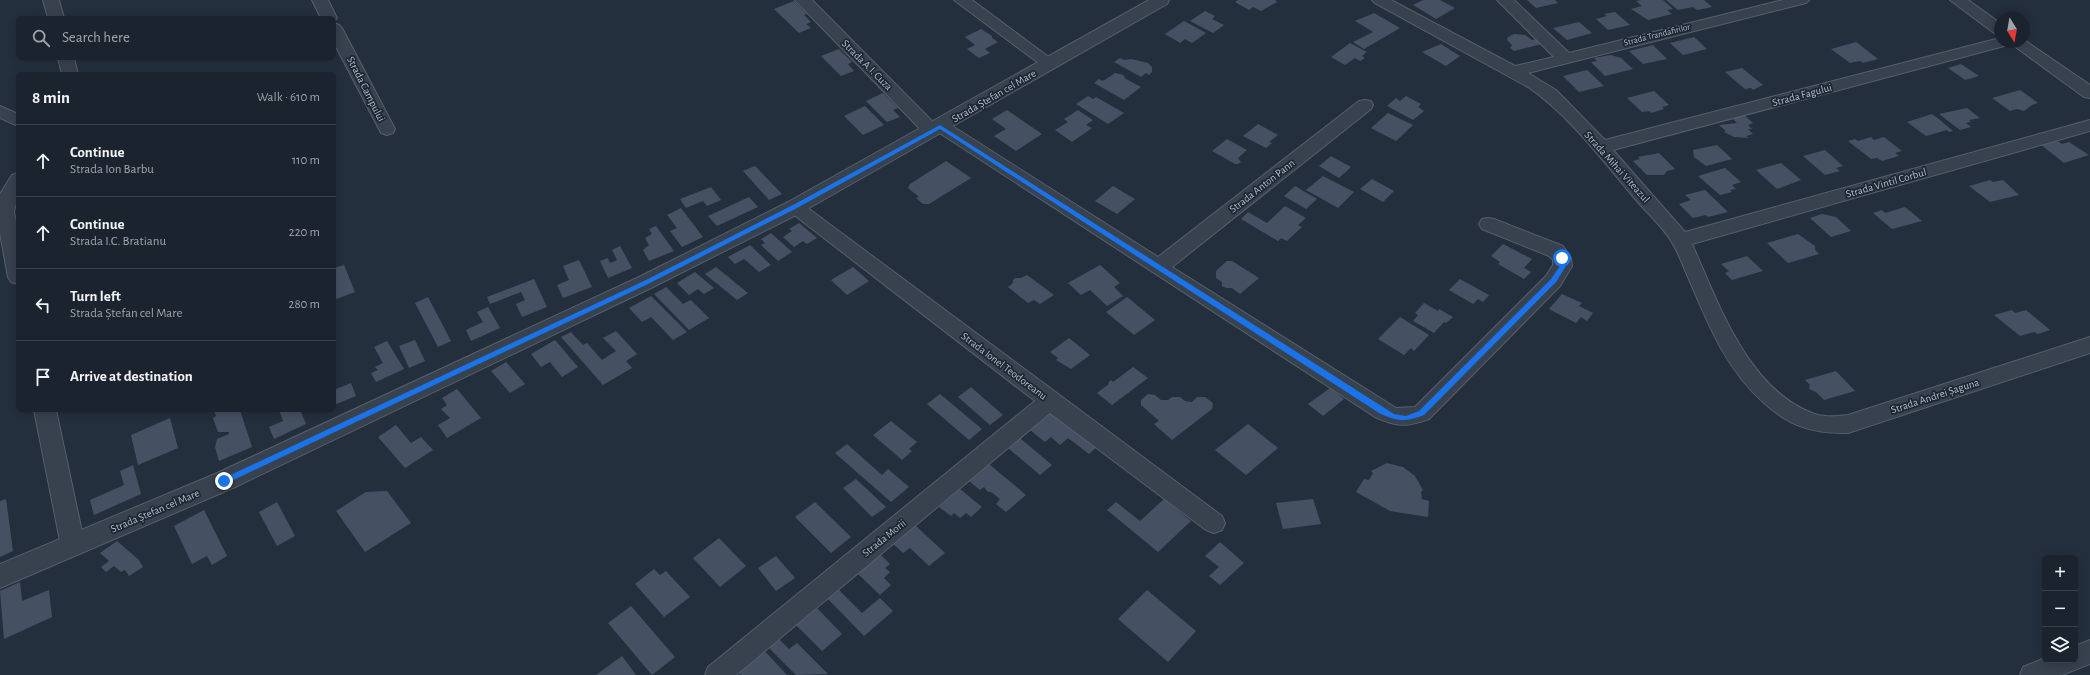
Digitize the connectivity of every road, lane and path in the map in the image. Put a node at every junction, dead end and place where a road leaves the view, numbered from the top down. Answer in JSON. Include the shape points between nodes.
{"nodes":[{"id":1,"x":51,"y":0,"type":"edge"},
{"id":2,"x":320,"y":0,"type":"edge"},
{"id":3,"x":803,"y":0,"type":"edge"},
{"id":4,"x":962,"y":0,"type":"edge"},
{"id":5,"x":1161,"y":0,"type":"edge"},
{"id":6,"x":1505,"y":0,"type":"edge"},
{"id":7,"x":1801,"y":0,"type":"edge"},
{"id":8,"x":1958,"y":0,"type":"edge"},
{"id":9,"x":1392,"y":2,"type":"edge"},
{"id":10,"x":55,"y":16,"type":"edge"},
{"id":11,"x":328,"y":16,"type":"edge"},
{"id":12,"x":1994,"y":26,"type":"edge"},
{"id":13,"x":336,"y":32,"type":"edge"},
{"id":14,"x":1994,"y":44,"type":"edge"},
{"id":15,"x":2026,"y":48,"type":"edge"},
{"id":16,"x":1565,"y":58,"type":"junction"},
{"id":17,"x":66,"y":60,"type":"edge"},
{"id":18,"x":1050,"y":64,"type":"junction"},
{"id":19,"x":70,"y":72,"type":"edge"},
{"id":20,"x":1513,"y":72,"type":"junction"},
{"id":21,"x":2090,"y":93,"type":"edge"},
{"id":22,"x":1365,"y":105,"type":"dead end"},
{"id":23,"x":0,"y":111,"type":"edge"},
{"id":24,"x":16,"y":120,"type":"edge"},
{"id":25,"x":2090,"y":125,"type":"edge"},
{"id":26,"x":936,"y":128,"type":"junction"},
{"id":27,"x":387,"y":129,"type":"dead end"},
{"id":28,"x":1601,"y":147,"type":"junction"},
{"id":29,"x":16,"y":182,"type":"edge"},
{"id":30,"x":795,"y":207,"type":"junction"},
{"id":31,"x":1488,"y":224,"type":"dead end"},
{"id":32,"x":1681,"y":240,"type":"junction"},
{"id":33,"x":1159,"y":267,"type":"junction"},
{"id":34,"x":16,"y":268,"type":"edge"},
{"id":35,"x":2090,"y":345,"type":"edge"},
{"id":36,"x":1050,"y":401,"type":"junction"},
{"id":37,"x":1780,"y":405,"type":"joint"},
{"id":38,"x":45,"y":412,"type":"edge"},
{"id":39,"x":1214,"y":523,"type":"dead end"},
{"id":40,"x":73,"y":546,"type":"junction"},
{"id":41,"x":0,"y":576,"type":"edge"},
{"id":42,"x":2090,"y":652,"type":"edge"},
{"id":43,"x":2078,"y":657,"type":"edge"},
{"id":44,"x":2062,"y":663,"type":"edge"},
{"id":45,"x":718,"y":675,"type":"edge"},
{"id":46,"x":2032,"y":675,"type":"edge"}],
"edges":[{"from":1,"to":10,"type":"street"},
{"from":2,"to":11,"type":"street"},
{"from":3,"to":26,"type":"street","name":"Strada A.I. Cuza"},
{"from":4,"to":18,"type":"street"},
{"from":5,"to":18,"type":"street","name":"Strada Ștefan cel Mare"},
{"from":6,"to":16,"type":"street"},
{"from":7,"to":16,"type":"street","name":"Strada Trandafirilor"},
{"from":8,"to":12,"type":"street"},
{"from":9,"to":20,"type":"street","name":"Strada Mihai Viteazul"},
{"from":13,"to":27,"type":"street","name":"Strada Campului"},
{"from":14,"to":28,"type":"street","name":"Strada Fagului"},
{"from":15,"to":21,"type":"street"},
{"from":16,"to":20,"type":"street","name":"Strada Trandafirilor"},
{"from":17,"to":19,"type":"street"},
{"from":18,"to":26,"type":"street","name":"Strada Ștefan cel Mare"},
{"from":20,"to":28,"type":"street","name":"Strada Mihai Viteazul","via":[[1550,94]]},
{"from":22,"to":33,"type":"street","name":"Strada Anton Pann"},
{"from":23,"to":24,"type":"street"},
{"from":25,"to":32,"type":"street","name":"Strada Vintil Corbul"},
{"from":26,"to":30,"type":"street","name":"Strada Ștefan cel Mare"},
{"from":26,"to":33,"type":"street","name":"Strada A.I. Cuza"},
{"from":28,"to":32,"type":"street","name":"Strada Mihai Viteazul"},
{"from":29,"to":34,"type":"street","via":[[9,194],[5,212]]},
{"from":30,"to":36,"type":"street","name":"Strada Ionel Teodoreanu"},
{"from":30,"to":40,"type":"street","name":"Strada Ștefan cel Mare","via":[[646,282],[231,478]]},
{"from":31,"to":33,"type":"street","name":"Strada A.I. Cuza","via":[[1556,251],[1562,258],[1563,266],[1553,281],[1422,413],[1406,418],[1382,411]]},
{"from":32,"to":37,"type":"street","name":"Strada Mihai Viteazul","via":[[1704,296],[1737,360],[1754,382]]},
{"from":35,"to":37,"type":"street","name":"Strada Andrei Șaguna","via":[[1848,424],[1827,425],[1807,421]]},
{"from":36,"to":39,"type":"street","name":"Strada Ionel Teodoreanu"},
{"from":36,"to":45,"type":"street","name":"Strada Morii"},
{"from":38,"to":40,"type":"street"},
{"from":40,"to":41,"type":"street","name":"Strada Ștefan cel Mare"},
{"from":42,"to":43,"type":"street"},
{"from":44,"to":46,"type":"street"}]}
